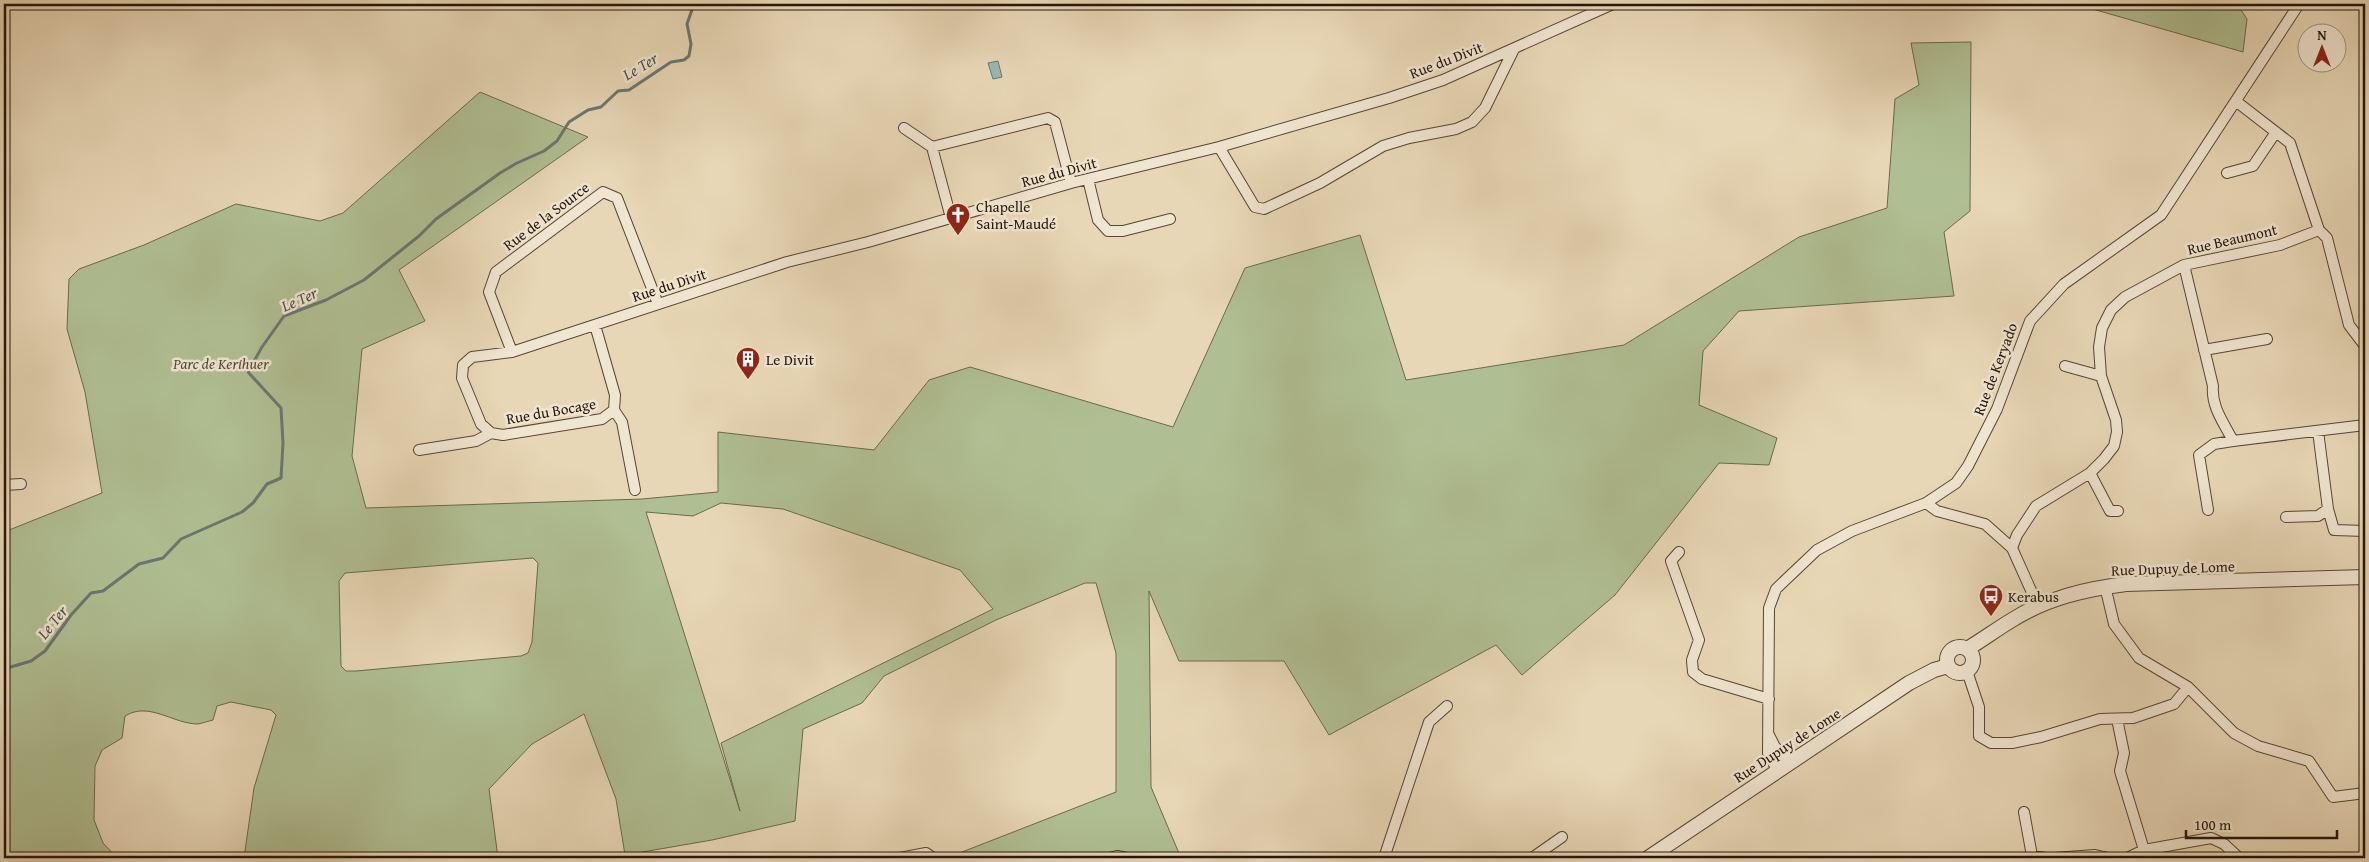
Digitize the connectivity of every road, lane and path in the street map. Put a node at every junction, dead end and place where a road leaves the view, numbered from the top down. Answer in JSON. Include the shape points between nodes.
{"nodes":[{"id":1,"x":1613,"y":4,"type":"edge"},
{"id":2,"x":2299,"y":4,"type":"edge"},
{"id":3,"x":1514,"y":49,"type":"junction"},
{"id":4,"x":2236,"y":102,"type":"junction"},
{"id":5,"x":904,"y":128,"type":"dead end"},
{"id":6,"x":2276,"y":132,"type":"junction"},
{"id":7,"x":932,"y":147,"type":"junction"},
{"id":8,"x":1220,"y":147,"type":"junction"},
{"id":9,"x":2227,"y":173,"type":"dead end"},
{"id":10,"x":1088,"y":179,"type":"junction"},
{"id":11,"x":1071,"y":183,"type":"junction"},
{"id":12,"x":951,"y":218,"type":"junction"},
{"id":13,"x":1170,"y":219,"type":"dead end"},
{"id":14,"x":2319,"y":230,"type":"junction"},
{"id":15,"x":2184,"y":265,"type":"junction"},
{"id":16,"x":658,"y":304,"type":"junction"},
{"id":17,"x":595,"y":325,"type":"junction"},
{"id":18,"x":2268,"y":338,"type":"dead end"},
{"id":19,"x":2365,"y":346,"type":"edge"},
{"id":20,"x":2204,"y":350,"type":"junction"},
{"id":21,"x":512,"y":352,"type":"junction"},
{"id":22,"x":2065,"y":366,"type":"dead end"},
{"id":23,"x":2101,"y":376,"type":"junction"},
{"id":24,"x":462,"y":378,"type":"joint"},
{"id":25,"x":614,"y":410,"type":"junction"},
{"id":26,"x":2365,"y":425,"type":"edge"},
{"id":27,"x":2318,"y":431,"type":"junction"},
{"id":28,"x":491,"y":433,"type":"junction"},
{"id":29,"x":2234,"y":441,"type":"junction"},
{"id":30,"x":419,"y":450,"type":"dead end"},
{"id":31,"x":2090,"y":473,"type":"junction"},
{"id":32,"x":21,"y":484,"type":"dead end"},
{"id":33,"x":4,"y":486,"type":"edge"},
{"id":34,"x":635,"y":490,"type":"dead end"},
{"id":35,"x":1926,"y":503,"type":"junction"},
{"id":36,"x":2208,"y":510,"type":"dead end"},
{"id":37,"x":2328,"y":510,"type":"junction"},
{"id":38,"x":2118,"y":511,"type":"dead end"},
{"id":39,"x":2286,"y":517,"type":"dead end"},
{"id":40,"x":2365,"y":531,"type":"edge"},
{"id":41,"x":2012,"y":548,"type":"junction"},
{"id":42,"x":1679,"y":552,"type":"dead end"},
{"id":43,"x":2365,"y":577,"type":"edge"},
{"id":44,"x":2105,"y":586,"type":"junction"},
{"id":45,"x":2038,"y":606,"type":"junction"},
{"id":46,"x":1967,"y":650,"type":"junction"},
{"id":47,"x":1948,"y":666,"type":"junction"},
{"id":48,"x":1967,"y":671,"type":"junction"},
{"id":49,"x":2188,"y":687,"type":"junction"},
{"id":50,"x":1769,"y":699,"type":"junction"},
{"id":51,"x":1447,"y":706,"type":"dead end"},
{"id":52,"x":2117,"y":719,"type":"junction"},
{"id":53,"x":1769,"y":734,"type":"junction"},
{"id":54,"x":1791,"y":761,"type":"junction"},
{"id":55,"x":1778,"y":770,"type":"junction"},
{"id":56,"x":2365,"y":792,"type":"edge"},
{"id":57,"x":2024,"y":812,"type":"dead end"},
{"id":58,"x":1562,"y":837,"type":"dead end"},
{"id":59,"x":2144,"y":850,"type":"junction"},
{"id":60,"x":2031,"y":857,"type":"edge"},
{"id":61,"x":900,"y":858,"type":"edge"},
{"id":62,"x":933,"y":858,"type":"edge"},
{"id":63,"x":1109,"y":858,"type":"edge"},
{"id":64,"x":1127,"y":858,"type":"edge"},
{"id":65,"x":1384,"y":858,"type":"edge"},
{"id":66,"x":1532,"y":858,"type":"edge"},
{"id":67,"x":1649,"y":858,"type":"edge"},
{"id":68,"x":2046,"y":858,"type":"edge"},
{"id":69,"x":2054,"y":858,"type":"edge"},
{"id":70,"x":2108,"y":858,"type":"edge"},
{"id":71,"x":2127,"y":858,"type":"edge"},
{"id":72,"x":2239,"y":858,"type":"edge"}],
"edges":[{"from":1,"to":3,"type":"street","name":"Rue du Divit"},
{"from":2,"to":4,"type":"street","name":"Rue de Keryado"},
{"from":3,"to":8,"type":"street","name":"Rue du Divit","via":[[1443,80]]},
{"from":3,"to":8,"type":"street","via":[[1485,108],[1472,122],[1456,129],[1383,146],[1320,183],[1264,209],[1255,207]]},
{"from":4,"to":6,"type":"street"},
{"from":4,"to":35,"type":"street","name":"Rue de Keryado","via":[[2161,215],[2064,284],[2030,321],[1997,410],[1968,466],[1956,483]]},
{"from":5,"to":7,"type":"street"},
{"from":6,"to":9,"type":"street","via":[[2253,166]]},
{"from":6,"to":14,"type":"street","via":[[2290,143]]},
{"from":7,"to":11,"type":"street","via":[[1048,118],[1054,122]]},
{"from":7,"to":12,"type":"street"},
{"from":8,"to":10,"type":"street","name":"Rue du Divit"},
{"from":10,"to":11,"type":"street","name":"Rue du Divit"},
{"from":10,"to":13,"type":"street","via":[[1098,220],[1108,231],[1124,231]]},
{"from":11,"to":12,"type":"street","name":"Rue du Divit"},
{"from":12,"to":16,"type":"street","name":"Rue du Divit","via":[[787,262]]},
{"from":14,"to":15,"type":"street","name":"Rue Beaumont","via":[[2280,245]]},
{"from":14,"to":19,"type":"street","via":[[2327,238],[2349,325]]},
{"from":15,"to":20,"type":"street"},
{"from":15,"to":23,"type":"street","name":"Rue Beaumont","via":[[2125,297],[2111,310],[2102,328],[2099,348]]},
{"from":16,"to":17,"type":"street","name":"Rue du Divit"},
{"from":16,"to":21,"type":"street","name":"Rue de la Source","via":[[617,198],[603,192],[496,272],[489,292]]},
{"from":17,"to":21,"type":"street","name":"Rue du Divit"},
{"from":17,"to":25,"type":"street","name":"Rue du Bocage","via":[[615,395]]},
{"from":18,"to":20,"type":"street"},
{"from":20,"to":29,"type":"street","via":[[2215,408]]},
{"from":21,"to":24,"type":"street","name":"Rue du Divit","via":[[472,357],[463,365]]},
{"from":22,"to":23,"type":"street"},
{"from":23,"to":31,"type":"street","name":"Rue Beaumont","via":[[2117,432],[2114,446]]},
{"from":24,"to":28,"type":"street","name":"Rue du Bocage","via":[[481,424]]},
{"from":25,"to":28,"type":"street","name":"Rue du Bocage","via":[[602,419],[503,435]]},
{"from":25,"to":34,"type":"street","name":"Rue du Bocage","via":[[622,422]]},
{"from":26,"to":27,"type":"street"},
{"from":27,"to":29,"type":"street"},
{"from":27,"to":37,"type":"street"},
{"from":28,"to":30,"type":"street","name":"Rue du Bocage","via":[[476,441]]},
{"from":29,"to":36,"type":"street","via":[[2214,444],[2198,455]]},
{"from":31,"to":38,"type":"street","via":[[2110,511]]},
{"from":31,"to":41,"type":"street","name":"Rue Beaumont","via":[[2036,506]]},
{"from":32,"to":33,"type":"street"},
{"from":35,"to":41,"type":"street","via":[[1937,511],[1985,524]]},
{"from":35,"to":50,"type":"street","name":"Rue de Keryado","via":[[1852,531],[1817,550],[1776,590],[1769,608]]},
{"from":37,"to":39,"type":"street","via":[[2318,516]]},
{"from":37,"to":40,"type":"street","via":[[2334,530]]},
{"from":41,"to":45,"type":"street"},
{"from":42,"to":50,"type":"street","via":[[1671,561],[1699,640],[1692,660],[1693,672],[1702,679]]},
{"from":43,"to":44,"type":"street","name":"Rue Dupuy de Lome"},
{"from":44,"to":45,"type":"street","name":"Rue Dupuy de Lome","via":[[2072,593]]},
{"from":44,"to":49,"type":"street","via":[[2114,624],[2139,658]]},
{"from":45,"to":46,"type":"street","name":"Rue Dupuy de Lome"},
{"from":46,"to":47,"type":"street","name":"Rue Dupuy de Lome","via":[[1959,647],[1951,651],[1947,658]]},
{"from":46,"to":48,"type":"street","via":[[1973,660]]},
{"from":47,"to":48,"type":"street","via":[[1959,673]]},
{"from":47,"to":54,"type":"street","name":"Rue Dupuy de Lome","via":[[1909,683]]},
{"from":48,"to":52,"type":"street","via":[[1979,707],[1979,736],[1991,743],[2026,740],[2100,719]]},
{"from":49,"to":52,"type":"street","via":[[2174,704],[2133,718]]},
{"from":49,"to":56,"type":"street","via":[[2234,733],[2258,746],[2309,761],[2333,796]]},
{"from":50,"to":53,"type":"street","name":"Rue de Keryado"},
{"from":51,"to":65,"type":"street","via":[[1428,722]]},
{"from":52,"to":59,"type":"street","via":[[2124,753],[2120,771]]},
{"from":53,"to":54,"type":"street","via":[[1775,747]]},
{"from":53,"to":55,"type":"street","name":"Rue de Keryado","via":[[1768,753]]},
{"from":54,"to":55,"type":"street","name":"Rue Dupuy de Lome"},
{"from":55,"to":67,"type":"street","name":"Rue Dupuy de Lome"},
{"from":57,"to":60,"type":"street"},
{"from":58,"to":66,"type":"street"},
{"from":59,"to":71,"type":"street"},
{"from":59,"to":72,"type":"street","via":[[2211,838],[2224,844]]},
{"from":60,"to":68,"type":"street"},
{"from":61,"to":62,"type":"street","via":[[926,853]]},
{"from":63,"to":64,"type":"street"},
{"from":69,"to":70,"type":"street","via":[[2095,854]]}]}
